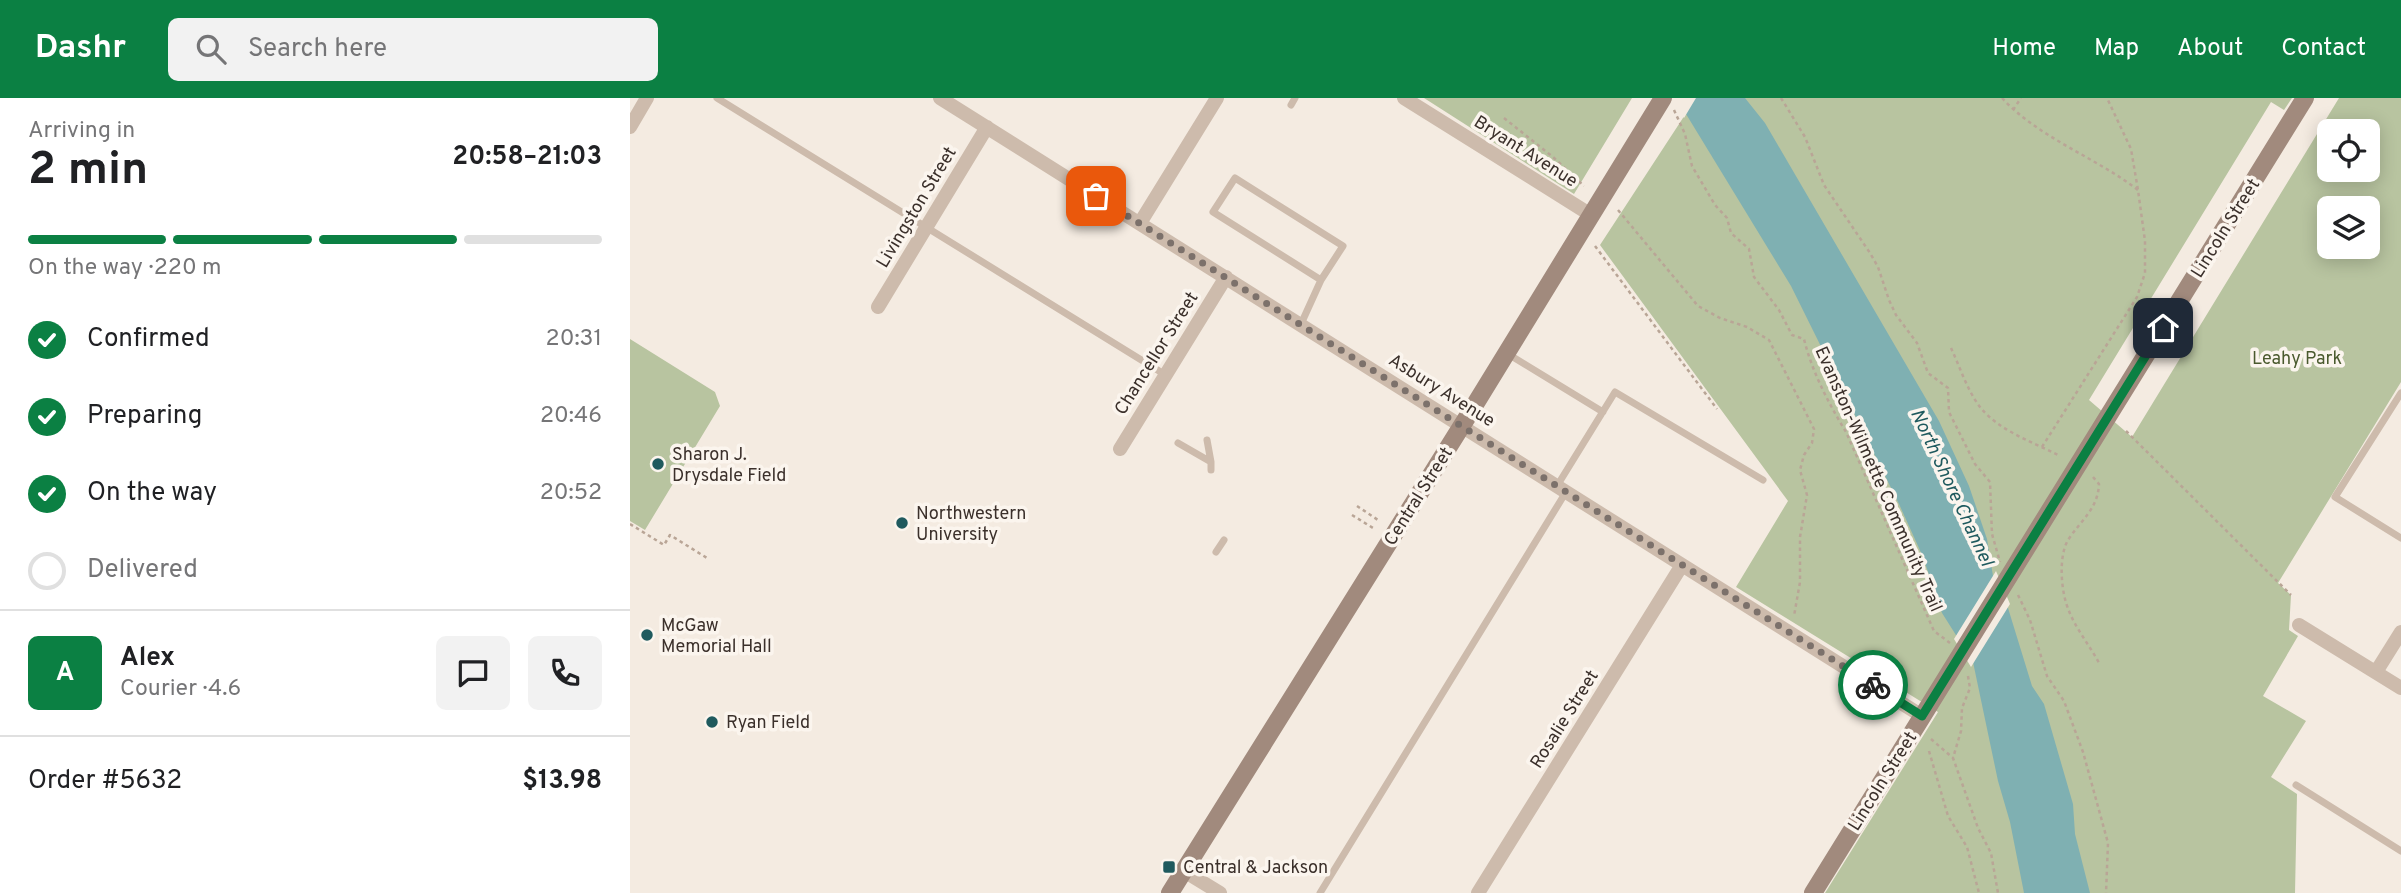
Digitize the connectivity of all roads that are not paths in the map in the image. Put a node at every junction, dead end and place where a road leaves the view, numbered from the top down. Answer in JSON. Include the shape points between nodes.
{"nodes":[{"id":1,"x":647,"y":98,"type":"edge"},
{"id":2,"x":717,"y":98,"type":"edge"},
{"id":3,"x":940,"y":98,"type":"edge"},
{"id":4,"x":1216,"y":98,"type":"edge"},
{"id":5,"x":1404,"y":98,"type":"edge"},
{"id":6,"x":2305,"y":98,"type":"edge"},
{"id":7,"x":1667,"y":102,"type":"edge"},
{"id":8,"x":630,"y":127,"type":"edge"},
{"id":9,"x":987,"y":127,"type":"junction"},
{"id":10,"x":1591,"y":215,"type":"junction"},
{"id":11,"x":1140,"y":223,"type":"junction"},
{"id":12,"x":926,"y":227,"type":"junction"},
{"id":13,"x":1226,"y":277,"type":"junction"},
{"id":14,"x":1321,"y":281,"type":"junction"},
{"id":15,"x":878,"y":307,"type":"dead end"},
{"id":16,"x":1301,"y":324,"type":"junction"},
{"id":17,"x":1507,"y":353,"type":"junction"},
{"id":18,"x":1164,"y":374,"type":"junction"},
{"id":19,"x":2401,"y":393,"type":"edge"},
{"id":20,"x":1603,"y":412,"type":"junction"},
{"id":21,"x":1462,"y":426,"type":"junction"},
{"id":22,"x":1207,"y":440,"type":"dead end"},
{"id":23,"x":1178,"y":443,"type":"dead end"},
{"id":24,"x":1120,"y":449,"type":"dead end"},
{"id":25,"x":1763,"y":480,"type":"dead end"},
{"id":26,"x":1562,"y":489,"type":"junction"},
{"id":27,"x":2401,"y":538,"type":"edge"},
{"id":28,"x":1224,"y":540,"type":"dead end"},
{"id":29,"x":1216,"y":552,"type":"dead end"},
{"id":30,"x":1682,"y":565,"type":"junction"},
{"id":31,"x":2299,"y":625,"type":"dead end"},
{"id":32,"x":2401,"y":632,"type":"edge"},
{"id":33,"x":2376,"y":673,"type":"junction"},
{"id":34,"x":2401,"y":688,"type":"edge"},
{"id":35,"x":1922,"y":716,"type":"junction"},
{"id":36,"x":2296,"y":785,"type":"dead end"},
{"id":37,"x":2401,"y":851,"type":"edge"},
{"id":38,"x":1184,"y":871,"type":"junction"},
{"id":39,"x":1170,"y":893,"type":"edge"},
{"id":40,"x":1220,"y":893,"type":"edge"},
{"id":41,"x":1320,"y":893,"type":"edge"},
{"id":42,"x":1478,"y":893,"type":"edge"},
{"id":43,"x":1813,"y":893,"type":"edge"}],
"edges":[{"from":1,"to":8,"type":"street"},
{"from":2,"to":12,"type":"lane"},
{"from":3,"to":9,"type":"street","name":"Asbury Avenue"},
{"from":4,"to":11,"type":"street"},
{"from":5,"to":10,"type":"street","name":"Bryant Avenue"},
{"from":6,"to":35,"type":"main road","name":"Lincoln Street"},
{"from":7,"to":10,"type":"main road","name":"Central Street","via":[[1650,118]]},
{"from":9,"to":11,"type":"street","name":"Asbury Avenue"},
{"from":9,"to":12,"type":"street","name":"Livingston Street"},
{"from":10,"to":17,"type":"main road","name":"Central Street"},
{"from":11,"to":13,"type":"street","name":"Asbury Avenue"},
{"from":12,"to":15,"type":"street","name":"Livingston Street"},
{"from":12,"to":18,"type":"lane"},
{"from":13,"to":16,"type":"street","name":"Asbury Avenue"},
{"from":13,"to":18,"type":"street","name":"Chancellor Street"},
{"from":14,"to":14,"type":"lane","via":[[1343,246],[1235,178],[1213,212]]},
{"from":14,"to":16,"type":"lane"},
{"from":16,"to":21,"type":"street","name":"Asbury Avenue"},
{"from":17,"to":20,"type":"lane"},
{"from":17,"to":21,"type":"main road","name":"Central Street"},
{"from":18,"to":24,"type":"street","name":"Chancellor Street"},
{"from":19,"to":27,"type":"lane","via":[[2335,497]]},
{"from":20,"to":25,"type":"lane","via":[[1615,392]]},
{"from":20,"to":26,"type":"lane"},
{"from":21,"to":26,"type":"street","name":"Asbury Avenue"},
{"from":21,"to":38,"type":"main road","name":"Central Street"},
{"from":22,"to":23,"type":"lane","via":[[1211,466]]},
{"from":26,"to":30,"type":"street","name":"Asbury Avenue"},
{"from":26,"to":41,"type":"lane"},
{"from":28,"to":29,"type":"lane"},
{"from":30,"to":35,"type":"street","name":"Asbury Avenue"},
{"from":30,"to":42,"type":"street","name":"Rosalie Street"},
{"from":31,"to":33,"type":"street"},
{"from":32,"to":33,"type":"street"},
{"from":33,"to":34,"type":"street"},
{"from":35,"to":43,"type":"main road","name":"Lincoln Street"},
{"from":36,"to":37,"type":"lane"},
{"from":38,"to":39,"type":"main road","name":"Central Street"},
{"from":38,"to":40,"type":"street"}]}
